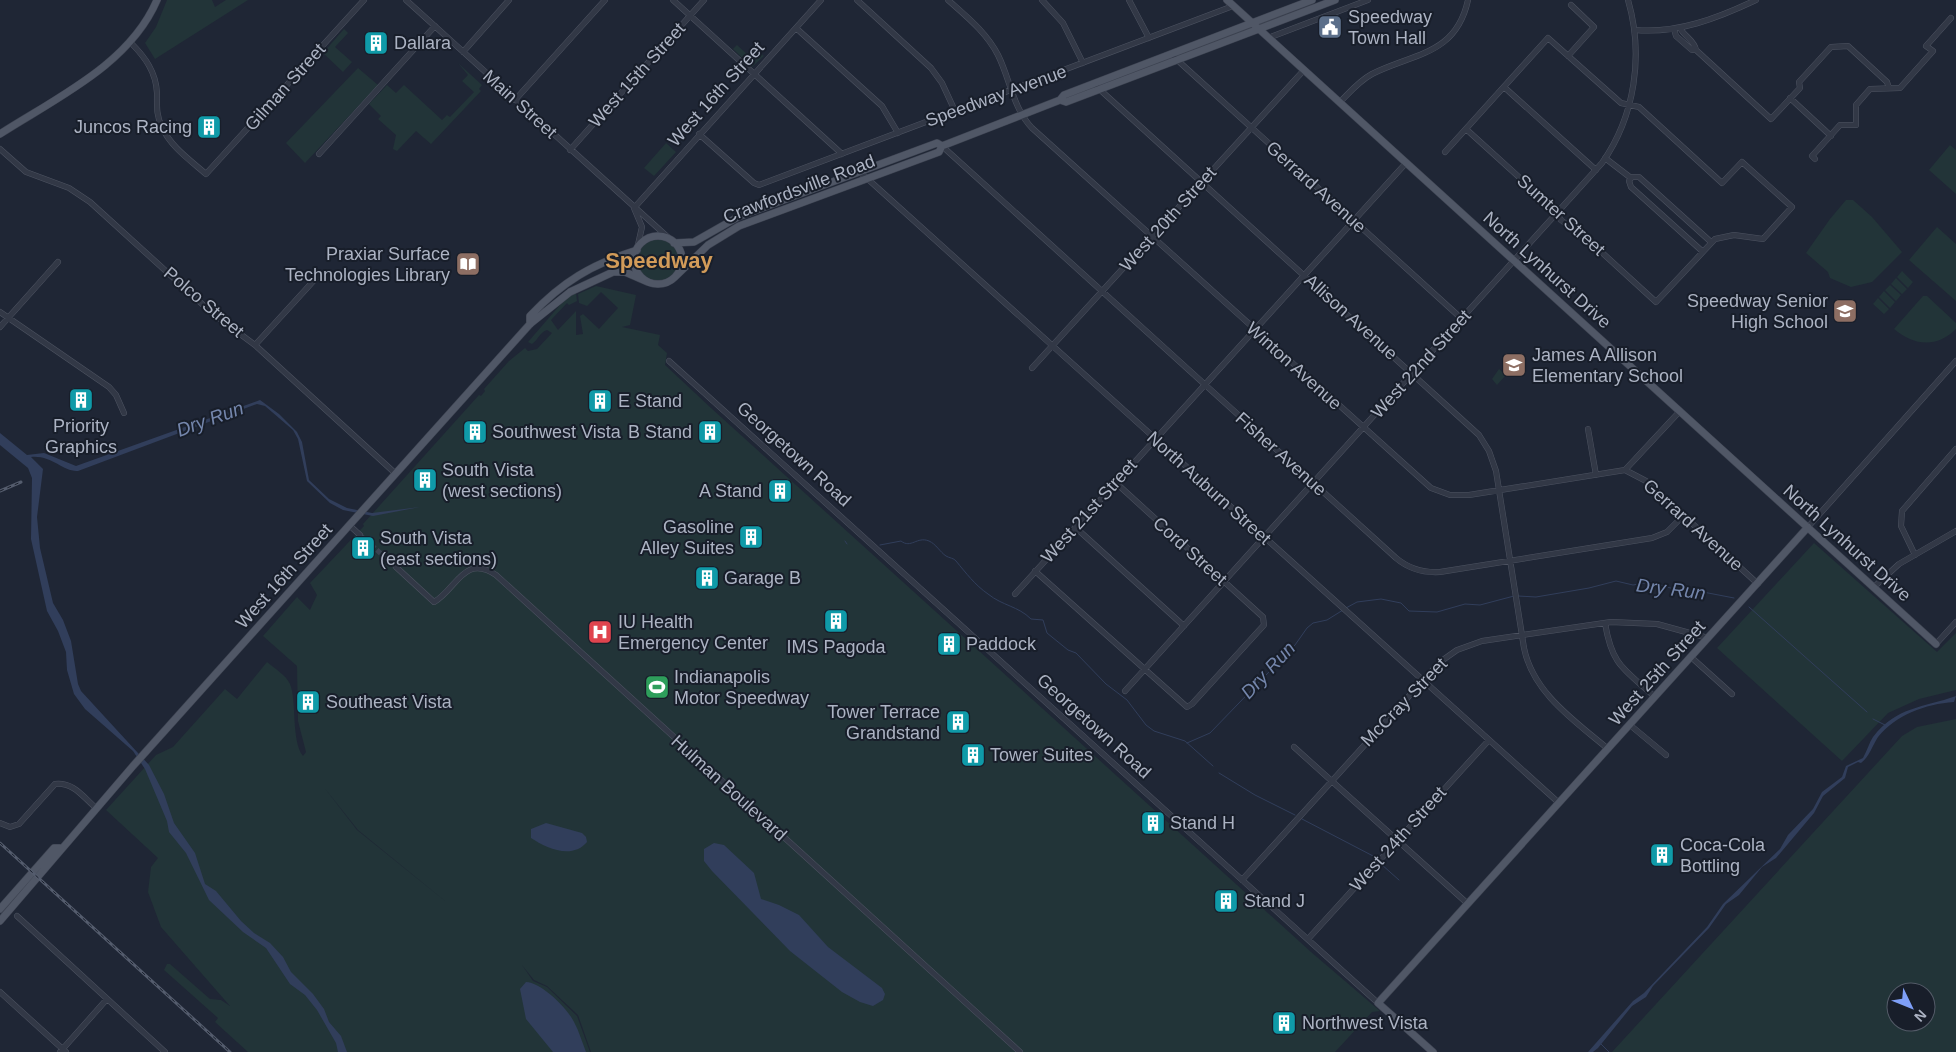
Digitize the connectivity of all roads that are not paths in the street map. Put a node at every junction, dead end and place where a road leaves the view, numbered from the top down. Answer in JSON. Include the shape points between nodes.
{"nodes":[{"id":1,"x":157,"y":0,"type":"edge"},
{"id":2,"x":364,"y":0,"type":"edge"},
{"id":3,"x":509,"y":0,"type":"edge"},
{"id":4,"x":605,"y":0,"type":"edge"},
{"id":5,"x":673,"y":0,"type":"edge"},
{"id":6,"x":704,"y":0,"type":"edge"},
{"id":7,"x":821,"y":0,"type":"edge"},
{"id":8,"x":857,"y":0,"type":"edge"},
{"id":9,"x":948,"y":0,"type":"edge"},
{"id":10,"x":1042,"y":0,"type":"edge"},
{"id":11,"x":1129,"y":0,"type":"edge"},
{"id":12,"x":1227,"y":0,"type":"edge"},
{"id":13,"x":1312,"y":0,"type":"edge"},
{"id":14,"x":1335,"y":0,"type":"edge"},
{"id":15,"x":1368,"y":0,"type":"edge"},
{"id":16,"x":1468,"y":0,"type":"edge"},
{"id":17,"x":1628,"y":0,"type":"edge"},
{"id":18,"x":1756,"y":0,"type":"edge"},
{"id":19,"x":410,"y":1,"type":"edge"},
{"id":20,"x":1571,"y":5,"type":"dead end"},
{"id":21,"x":1233,"y":6,"type":"junction"},
{"id":22,"x":690,"y":16,"type":"junction"},
{"id":23,"x":1951,"y":18,"type":"dead end"},
{"id":24,"x":1252,"y":23,"type":"junction"},
{"id":25,"x":434,"y":26,"type":"junction"},
{"id":26,"x":796,"y":28,"type":"junction"},
{"id":27,"x":1680,"y":28,"type":"junction"},
{"id":28,"x":1259,"y":29,"type":"junction"},
{"id":29,"x":1674,"y":29,"type":"junction"},
{"id":30,"x":1635,"y":30,"type":"junction"},
{"id":31,"x":1149,"y":38,"type":"junction"},
{"id":32,"x":1268,"y":38,"type":"junction"},
{"id":33,"x":130,"y":44,"type":"junction"},
{"id":34,"x":1696,"y":50,"type":"junction"},
{"id":35,"x":463,"y":52,"type":"junction"},
{"id":36,"x":1171,"y":54,"type":"junction"},
{"id":37,"x":1568,"y":56,"type":"junction"},
{"id":38,"x":1178,"y":60,"type":"junction"},
{"id":39,"x":1083,"y":64,"type":"junction"},
{"id":40,"x":1304,"y":70,"type":"junction"},
{"id":41,"x":754,"y":74,"type":"junction"},
{"id":42,"x":1094,"y":83,"type":"junction"},
{"id":43,"x":1504,"y":87,"type":"junction"},
{"id":44,"x":1889,"y":88,"type":"junction"},
{"id":45,"x":1012,"y":90,"type":"junction"},
{"id":46,"x":1100,"y":90,"type":"junction"},
{"id":47,"x":1790,"y":98,"type":"junction"},
{"id":48,"x":515,"y":100,"type":"junction"},
{"id":49,"x":1060,"y":100,"type":"junction"},
{"id":50,"x":1340,"y":102,"type":"junction"},
{"id":51,"x":1629,"y":105,"type":"junction"},
{"id":52,"x":955,"y":111,"type":"junction"},
{"id":53,"x":1022,"y":115,"type":"junction"},
{"id":54,"x":1251,"y":127,"type":"junction"},
{"id":55,"x":1466,"y":129,"type":"junction"},
{"id":56,"x":898,"y":132,"type":"junction"},
{"id":57,"x":0,"y":134,"type":"edge"},
{"id":58,"x":700,"y":134,"type":"junction"},
{"id":59,"x":1831,"y":136,"type":"junction"},
{"id":60,"x":942,"y":146,"type":"junction"},
{"id":61,"x":0,"y":149,"type":"edge"},
{"id":62,"x":570,"y":150,"type":"junction"},
{"id":63,"x":1445,"y":152,"type":"dead end"},
{"id":64,"x":319,"y":154,"type":"dead end"},
{"id":65,"x":842,"y":154,"type":"junction"},
{"id":66,"x":1605,"y":158,"type":"junction"},
{"id":67,"x":1815,"y":159,"type":"dead end"},
{"id":68,"x":1406,"y":163,"type":"junction"},
{"id":69,"x":1596,"y":170,"type":"junction"},
{"id":70,"x":860,"y":172,"type":"junction"},
{"id":71,"x":868,"y":178,"type":"junction"},
{"id":72,"x":1631,"y":178,"type":"junction"},
{"id":73,"x":1202,"y":182,"type":"junction"},
{"id":74,"x":634,"y":208,"type":"junction"},
{"id":75,"x":1557,"y":214,"type":"junction"},
{"id":76,"x":1353,"y":220,"type":"junction"},
{"id":77,"x":1152,"y":237,"type":"junction"},
{"id":78,"x":672,"y":241,"type":"junction"},
{"id":79,"x":1711,"y":242,"type":"junction"},
{"id":80,"x":637,"y":250,"type":"junction"},
{"id":81,"x":1702,"y":251,"type":"junction"},
{"id":82,"x":1514,"y":261,"type":"junction"},
{"id":83,"x":58,"y":262,"type":"dead end"},
{"id":84,"x":1304,"y":275,"type":"junction"},
{"id":85,"x":318,"y":276,"type":"dead end"},
{"id":86,"x":676,"y":276,"type":"junction"},
{"id":87,"x":648,"y":282,"type":"junction"},
{"id":88,"x":1102,"y":291,"type":"junction"},
{"id":89,"x":0,"y":312,"type":"edge"},
{"id":90,"x":8,"y":318,"type":"junction"},
{"id":91,"x":1462,"y":319,"type":"junction"},
{"id":92,"x":530,"y":324,"type":"junction"},
{"id":93,"x":0,"y":327,"type":"edge"},
{"id":94,"x":1254,"y":330,"type":"junction"},
{"id":95,"x":255,"y":345,"type":"junction"},
{"id":96,"x":1052,"y":346,"type":"junction"},
{"id":97,"x":1956,"y":361,"type":"edge"},
{"id":98,"x":669,"y":362,"type":"dead end"},
{"id":99,"x":1032,"y":368,"type":"dead end"},
{"id":100,"x":1412,"y":373,"type":"junction"},
{"id":101,"x":1204,"y":384,"type":"junction"},
{"id":102,"x":1680,"y":411,"type":"junction"},
{"id":103,"x":124,"y":413,"type":"dead end"},
{"id":104,"x":1363,"y":428,"type":"junction"},
{"id":105,"x":1588,"y":429,"type":"dead end"},
{"id":106,"x":1154,"y":438,"type":"junction"},
{"id":107,"x":1956,"y":450,"type":"edge"},
{"id":108,"x":1625,"y":470,"type":"junction"},
{"id":109,"x":396,"y":474,"type":"junction"},
{"id":110,"x":1596,"y":475,"type":"junction"},
{"id":111,"x":1115,"y":482,"type":"junction"},
{"id":112,"x":1313,"y":483,"type":"junction"},
{"id":113,"x":1499,"y":490,"type":"junction"},
{"id":114,"x":1684,"y":516,"type":"junction"},
{"id":115,"x":349,"y":525,"type":"junction"},
{"id":116,"x":1075,"y":527,"type":"junction"},
{"id":117,"x":1808,"y":527,"type":"junction"},
{"id":118,"x":1956,"y":531,"type":"edge"},
{"id":119,"x":360,"y":535,"type":"tunnel mouth"},
{"id":120,"x":1264,"y":537,"type":"junction"},
{"id":121,"x":1915,"y":555,"type":"junction"},
{"id":122,"x":1510,"y":561,"type":"junction"},
{"id":123,"x":396,"y":567,"type":"tunnel mouth"},
{"id":124,"x":1035,"y":571,"type":"junction"},
{"id":125,"x":1224,"y":582,"type":"junction"},
{"id":126,"x":1758,"y":584,"type":"junction"},
{"id":127,"x":1874,"y":587,"type":"junction"},
{"id":128,"x":1015,"y":594,"type":"dead end"},
{"id":129,"x":1956,"y":622,"type":"edge"},
{"id":130,"x":1605,"y":623,"type":"junction"},
{"id":131,"x":1184,"y":626,"type":"junction"},
{"id":132,"x":1522,"y":635,"type":"junction"},
{"id":133,"x":1708,"y":638,"type":"junction"},
{"id":134,"x":1936,"y":644,"type":"joint"},
{"id":135,"x":1691,"y":658,"type":"junction"},
{"id":136,"x":1144,"y":670,"type":"junction"},
{"id":137,"x":1424,"y":680,"type":"junction"},
{"id":138,"x":1124,"y":690,"type":"dead end"},
{"id":139,"x":1732,"y":694,"type":"dead end"},
{"id":140,"x":1655,"y":697,"type":"junction"},
{"id":141,"x":1630,"y":725,"type":"junction"},
{"id":142,"x":1489,"y":740,"type":"junction"},
{"id":143,"x":1294,"y":748,"type":"dead end"},
{"id":144,"x":1608,"y":750,"type":"junction"},
{"id":145,"x":1666,"y":755,"type":"dead end"},
{"id":146,"x":1330,"y":781,"type":"junction"},
{"id":147,"x":1559,"y":803,"type":"junction"},
{"id":148,"x":96,"y":808,"type":"junction"},
{"id":149,"x":0,"y":823,"type":"edge"},
{"id":150,"x":1397,"y":840,"type":"junction"},
{"id":151,"x":60,"y":848,"type":"junction"},
{"id":152,"x":1242,"y":880,"type":"junction"},
{"id":153,"x":1468,"y":904,"type":"junction"},
{"id":154,"x":0,"y":909,"type":"edge"},
{"id":155,"x":17,"y":916,"type":"dead end"},
{"id":156,"x":0,"y":920,"type":"edge"},
{"id":157,"x":1308,"y":940,"type":"junction"},
{"id":158,"x":0,"y":992,"type":"edge"},
{"id":159,"x":107,"y":999,"type":"junction"},
{"id":160,"x":1378,"y":1003,"type":"junction"},
{"id":161,"x":63,"y":1051,"type":"edge"},
{"id":162,"x":166,"y":1052,"type":"edge"},
{"id":163,"x":1020,"y":1052,"type":"edge"},
{"id":164,"x":1433,"y":1052,"type":"edge"}],
"edges":[{"from":1,"to":33,"type":"main road","via":[[146,23]]},
{"from":2,"to":33,"type":"street","name":"Gilman Street","via":[[206,174],[176,148],[164,131],[158,116],[153,73],[144,57]]},
{"from":3,"to":35,"type":"street"},
{"from":4,"to":48,"type":"street"},
{"from":5,"to":22,"type":"street"},
{"from":6,"to":22,"type":"street","name":"West 15th Street"},
{"from":7,"to":26,"type":"street","name":"West 16th Street"},
{"from":8,"to":52,"type":"street","via":[[935,73]]},
{"from":9,"to":45,"type":"street","via":[[991,43]]},
{"from":10,"to":39,"type":"street","via":[[1066,26]]},
{"from":11,"to":31,"type":"street"},
{"from":12,"to":21,"type":"main road","name":"North Lynhurst Drive"},
{"from":13,"to":24,"type":"main road","name":"Crawfordsville Road"},
{"from":14,"to":28,"type":"main road","name":"Crawfordsville Road"},
{"from":15,"to":32,"type":"street"},
{"from":16,"to":50,"type":"street","via":[[1459,25],[1444,42],[1433,50],[1371,74]]},
{"from":17,"to":30,"type":"street","name":"West 22nd Street"},
{"from":18,"to":27,"type":"street"},
{"from":19,"to":25,"type":"street","name":"Main Street"},
{"from":20,"to":37,"type":"street","via":[[1594,26]]},
{"from":21,"to":24,"type":"main road","name":"North Lynhurst Drive"},
{"from":21,"to":31,"type":"street","name":"Speedway Avenue"},
{"from":22,"to":41,"type":"street"},
{"from":22,"to":62,"type":"street","name":"West 15th Street"},
{"from":23,"to":44,"type":"street","via":[[1926,46],[1933,52],[1900,88]]},
{"from":24,"to":28,"type":"main road","name":"North Lynhurst Drive"},
{"from":24,"to":36,"type":"main road","name":"Crawfordsville Road"},
{"from":25,"to":35,"type":"street","name":"Main Street"},
{"from":25,"to":64,"type":"street"},
{"from":26,"to":41,"type":"street","name":"West 16th Street"},
{"from":26,"to":56,"type":"street","via":[[882,106]]},
{"from":27,"to":29,"type":"street"},
{"from":27,"to":34,"type":"street"},
{"from":28,"to":32,"type":"main road","name":"North Lynhurst Drive"},
{"from":28,"to":38,"type":"main road","name":"Crawfordsville Road"},
{"from":29,"to":30,"type":"street"},
{"from":29,"to":34,"type":"street","via":[[1676,36]]},
{"from":30,"to":51,"type":"street","name":"West 22nd Street","via":[[1636,66]]},
{"from":31,"to":39,"type":"street","name":"Speedway Avenue"},
{"from":32,"to":40,"type":"main road","name":"North Lynhurst Drive"},
{"from":33,"to":57,"type":"main road","via":[[103,68]]},
{"from":34,"to":47,"type":"street","via":[[1771,119]]},
{"from":35,"to":48,"type":"street","name":"Main Street"},
{"from":36,"to":38,"type":"street","name":"Gerrard Avenue"},
{"from":36,"to":42,"type":"main road","name":"Crawfordsville Road"},
{"from":37,"to":43,"type":"street","via":[[1548,38]]},
{"from":37,"to":51,"type":"street","via":[[1620,103]]},
{"from":38,"to":46,"type":"main road","name":"Crawfordsville Road"},
{"from":38,"to":54,"type":"street","name":"Gerrard Avenue"},
{"from":39,"to":45,"type":"street","name":"Speedway Avenue"},
{"from":40,"to":50,"type":"main road","name":"North Lynhurst Drive"},
{"from":40,"to":54,"type":"street","name":"West 20th Street"},
{"from":41,"to":58,"type":"street","name":"West 16th Street"},
{"from":41,"to":65,"type":"street"},
{"from":42,"to":46,"type":"street","name":"Allison Avenue"},
{"from":42,"to":49,"type":"main road","name":"Crawfordsville Road","via":[[1064,95]]},
{"from":43,"to":55,"type":"street"},
{"from":43,"to":69,"type":"street"},
{"from":44,"to":47,"type":"street","via":[[1887,82],[1848,46],[1830,48],[1799,82],[1800,88]]},
{"from":44,"to":59,"type":"street","via":[[1870,89],[1856,104],[1856,125],[1840,125]]},
{"from":45,"to":52,"type":"street","name":"Speedway Avenue"},
{"from":45,"to":53,"type":"street","name":"Winton Avenue"},
{"from":46,"to":49,"type":"main road","name":"Crawfordsville Road","via":[[1066,102]]},
{"from":46,"to":73,"type":"street","name":"Allison Avenue"},
{"from":47,"to":59,"type":"street"},
{"from":48,"to":62,"type":"street","name":"Main Street"},
{"from":49,"to":53,"type":"main road","name":"Crawfordsville Road"},
{"from":50,"to":68,"type":"main road","name":"North Lynhurst Drive"},
{"from":51,"to":66,"type":"street","name":"West 22nd Street"},
{"from":51,"to":79,"type":"street","via":[[1639,107],[1722,183],[1742,162],[1792,207],[1763,239],[1730,235]]},
{"from":52,"to":56,"type":"street","name":"Speedway Avenue"},
{"from":53,"to":60,"type":"main road","name":"Crawfordsville Road"},
{"from":53,"to":77,"type":"street","name":"Winton Avenue","via":[[1032,128]]},
{"from":54,"to":73,"type":"street","name":"West 20th Street"},
{"from":54,"to":76,"type":"street","name":"Gerrard Avenue"},
{"from":55,"to":63,"type":"street"},
{"from":55,"to":75,"type":"street","name":"Sumter Street"},
{"from":56,"to":65,"type":"street","name":"Speedway Avenue"},
{"from":58,"to":65,"type":"street","name":"Speedway Avenue","via":[[759,185]]},
{"from":58,"to":74,"type":"street","name":"West 16th Street"},
{"from":59,"to":67,"type":"street","via":[[1812,156]]},
{"from":60,"to":70,"type":"main road","name":"Crawfordsville Road","via":[[937,143]]},
{"from":60,"to":71,"type":"main road","name":"Crawfordsville Road","via":[[938,152]]},
{"from":60,"to":88,"type":"street","name":"Fisher Avenue"},
{"from":61,"to":95,"type":"street","name":"Polco Street","via":[[26,172],[84,196],[212,313]]},
{"from":62,"to":74,"type":"street","name":"Main Street"},
{"from":66,"to":69,"type":"street","name":"West 22nd Street"},
{"from":66,"to":72,"type":"street"},
{"from":68,"to":76,"type":"street","name":"West 21st Street"},
{"from":68,"to":82,"type":"main road","name":"North Lynhurst Drive"},
{"from":69,"to":75,"type":"street","name":"West 22nd Street"},
{"from":70,"to":71,"type":"street","name":"North Auburn Street"},
{"from":70,"to":78,"type":"main road","name":"Crawfordsville Road","via":[[731,219],[696,240]]},
{"from":71,"to":86,"type":"main road","name":"Crawfordsville Road","via":[[732,229],[701,251]]},
{"from":71,"to":96,"type":"street","name":"North Auburn Street"},
{"from":72,"to":79,"type":"street","via":[[1640,177]]},
{"from":72,"to":81,"type":"street","via":[[1630,186]]},
{"from":73,"to":77,"type":"street","name":"West 20th Street"},
{"from":73,"to":84,"type":"street","name":"Allison Avenue"},
{"from":74,"to":78,"type":"street","name":"Main Street"},
{"from":74,"to":80,"type":"street","via":[[642,227]]},
{"from":75,"to":81,"type":"street","name":"Sumter Street","via":[[1656,302]]},
{"from":75,"to":82,"type":"street","name":"West 22nd Street"},
{"from":76,"to":84,"type":"street","name":"West 21st Street"},
{"from":76,"to":91,"type":"street","name":"Gerrard Avenue"},
{"from":77,"to":88,"type":"street","name":"West 20th Street"},
{"from":77,"to":94,"type":"street","name":"Winton Avenue"},
{"from":78,"to":80,"type":"main road","via":[[654,237],[644,241]]},
{"from":78,"to":86,"type":"main road","via":[[682,258]]},
{"from":79,"to":81,"type":"street"},
{"from":80,"to":87,"type":"main road","via":[[636,270]]},
{"from":80,"to":92,"type":"main road","name":"West 16th Street","via":[[594,266],[566,282],[530,316]]},
{"from":82,"to":91,"type":"street","name":"West 22nd Street"},
{"from":82,"to":102,"type":"main road","name":"North Lynhurst Drive"},
{"from":83,"to":90,"type":"street"},
{"from":84,"to":94,"type":"street","name":"West 21st Street"},
{"from":84,"to":100,"type":"street","name":"Allison Avenue"},
{"from":85,"to":95,"type":"street"},
{"from":86,"to":87,"type":"main road","via":[[664,283]]},
{"from":87,"to":92,"type":"main road","name":"West 16th Street","via":[[625,272],[610,273],[564,296]]},
{"from":88,"to":96,"type":"street","name":"West 20th Street"},
{"from":88,"to":101,"type":"street","name":"Fisher Avenue"},
{"from":89,"to":90,"type":"street"},
{"from":90,"to":93,"type":"street"},
{"from":90,"to":103,"type":"street","via":[[109,387]]},
{"from":91,"to":100,"type":"street","name":"West 22nd Street"},
{"from":92,"to":109,"type":"main road","name":"West 16th Street"},
{"from":94,"to":101,"type":"street","name":"West 21st Street"},
{"from":94,"to":104,"type":"street","name":"Winton Avenue"},
{"from":95,"to":109,"type":"street","name":"Polco Street"},
{"from":96,"to":99,"type":"street","name":"West 20th Street"},
{"from":96,"to":106,"type":"street","name":"North Auburn Street"},
{"from":97,"to":117,"type":"street","name":"West 25th Street"},
{"from":98,"to":152,"type":"street","name":"Georgetown Road"},
{"from":100,"to":104,"type":"street","name":"West 22nd Street"},
{"from":100,"to":113,"type":"street","name":"Allison Avenue","via":[[1481,438],[1493,460]]},
{"from":101,"to":106,"type":"street","name":"West 21st Street"},
{"from":101,"to":112,"type":"street","name":"Fisher Avenue"},
{"from":102,"to":108,"type":"street"},
{"from":102,"to":117,"type":"main road","name":"North Lynhurst Drive"},
{"from":104,"to":112,"type":"street","name":"West 22nd Street"},
{"from":104,"to":113,"type":"street","name":"Winton Avenue","via":[[1420,481],[1433,489],[1461,496]]},
{"from":105,"to":110,"type":"street"},
{"from":106,"to":111,"type":"street","name":"West 21st Street"},
{"from":106,"to":120,"type":"street","name":"North Auburn Street"},
{"from":107,"to":121,"type":"street","via":[[1902,511],[1901,526]]},
{"from":108,"to":110,"type":"street","name":"Winton Avenue"},
{"from":108,"to":114,"type":"street","name":"Gerrard Avenue","via":[[1644,480]]},
{"from":109,"to":115,"type":"main road","name":"West 16th Street"},
{"from":110,"to":113,"type":"street","name":"Winton Avenue"},
{"from":111,"to":116,"type":"street","name":"West 21st Street"},
{"from":111,"to":125,"type":"street","name":"Cord Street"},
{"from":112,"to":120,"type":"street","name":"West 22nd Street"},
{"from":112,"to":122,"type":"street","name":"Fisher Avenue","via":[[1396,558],[1412,568],[1440,572]]},
{"from":113,"to":122,"type":"street","name":"Allison Avenue"},
{"from":114,"to":122,"type":"street","name":"Fisher Avenue","via":[[1656,537]]},
{"from":114,"to":126,"type":"street","name":"Gerrard Avenue"},
{"from":115,"to":119,"type":"street"},
{"from":115,"to":148,"type":"main road","name":"West 16th Street"},
{"from":116,"to":124,"type":"street","name":"West 21st Street"},
{"from":116,"to":131,"type":"street"},
{"from":117,"to":126,"type":"main road","name":"West 25th Street"},
{"from":117,"to":127,"type":"main road","name":"North Lynhurst Drive"},
{"from":118,"to":121,"type":"street"},
{"from":120,"to":125,"type":"street","name":"West 22nd Street"},
{"from":120,"to":137,"type":"street","name":"North Auburn Street"},
{"from":121,"to":127,"type":"street","via":[[1895,566]]},
{"from":122,"to":132,"type":"street","name":"Allison Avenue"},
{"from":123,"to":163,"type":"street","name":"Hulman Boulevard","via":[[434,602],[469,570],[486,569],[496,575]]},
{"from":124,"to":128,"type":"street","name":"West 21st Street"},
{"from":124,"to":136,"type":"street"},
{"from":125,"to":131,"type":"street","name":"West 22nd Street"},
{"from":125,"to":136,"type":"street","name":"Cord Street","via":[[1265,620],[1264,625],[1188,706]]},
{"from":126,"to":133,"type":"main road","name":"West 25th Street"},
{"from":127,"to":134,"type":"main road","name":"North Lynhurst Drive"},
{"from":129,"to":134,"type":"street"},
{"from":130,"to":132,"type":"street","name":"McCray Street"},
{"from":130,"to":133,"type":"street","name":"McCray Street","via":[[1657,624]]},
{"from":130,"to":140,"type":"street","via":[[1615,659]]},
{"from":131,"to":136,"type":"street","name":"West 22nd Street"},
{"from":132,"to":137,"type":"street","name":"McCray Street","via":[[1464,646],[1440,662]]},
{"from":132,"to":144,"type":"street","name":"Allison Avenue","via":[[1529,666],[1542,689]]},
{"from":133,"to":135,"type":"main road","name":"West 25th Street"},
{"from":135,"to":139,"type":"street"},
{"from":135,"to":140,"type":"main road","name":"West 25th Street"},
{"from":136,"to":138,"type":"street","name":"West 22nd Street"},
{"from":137,"to":142,"type":"street","name":"North Auburn Street"},
{"from":137,"to":146,"type":"street","name":"McCray Street"},
{"from":140,"to":141,"type":"main road","name":"West 25th Street"},
{"from":141,"to":144,"type":"main road","name":"West 25th Street"},
{"from":141,"to":145,"type":"street"},
{"from":142,"to":147,"type":"street","name":"North Auburn Street"},
{"from":142,"to":150,"type":"street","name":"West 24th Street"},
{"from":143,"to":146,"type":"street"},
{"from":144,"to":147,"type":"main road","name":"West 25th Street"},
{"from":146,"to":150,"type":"street"},
{"from":146,"to":152,"type":"street","name":"McCray Street"},
{"from":147,"to":153,"type":"main road","name":"West 25th Street"},
{"from":148,"to":149,"type":"street","via":[[72,786],[62,783],[56,784],[20,824],[10,827]]},
{"from":148,"to":151,"type":"main road","name":"West 16th Street"},
{"from":150,"to":153,"type":"street"},
{"from":150,"to":157,"type":"street","name":"West 24th Street"},
{"from":151,"to":154,"type":"main road","name":"West 16th Street","via":[[54,848]]},
{"from":151,"to":156,"type":"main road","name":"West 16th Street","via":[[60,854]]},
{"from":152,"to":157,"type":"street","name":"Georgetown Road"},
{"from":153,"to":160,"type":"main road","name":"West 25th Street"},
{"from":155,"to":159,"type":"street"},
{"from":157,"to":160,"type":"street","name":"Georgetown Road"},
{"from":158,"to":161,"type":"street"},
{"from":159,"to":161,"type":"street"},
{"from":159,"to":162,"type":"street"},
{"from":160,"to":164,"type":"main road","name":"Georgetown Road"}]}
